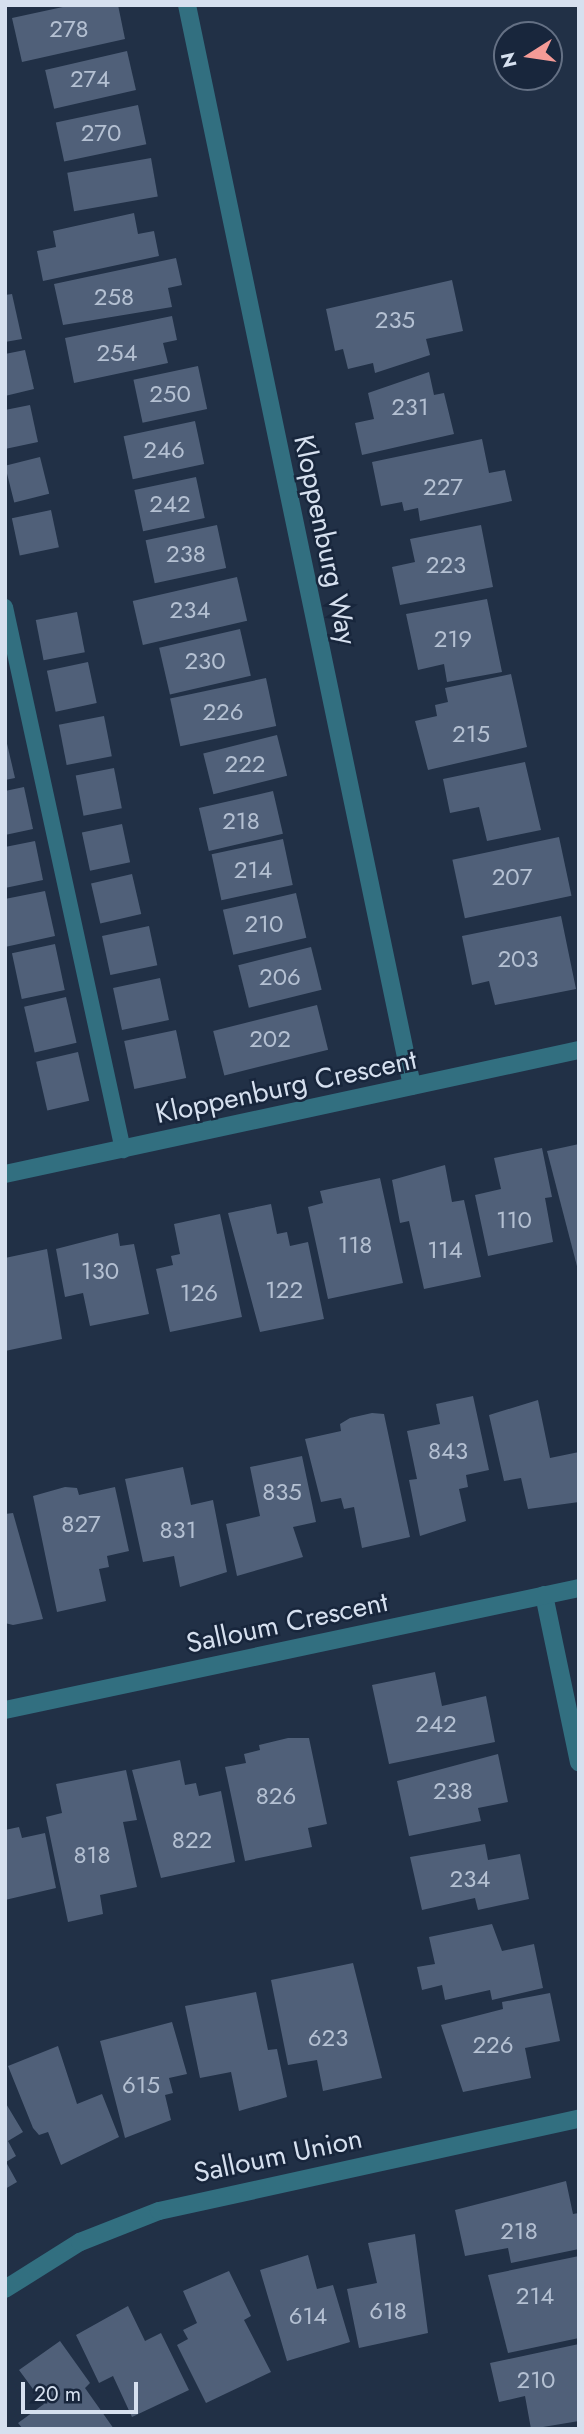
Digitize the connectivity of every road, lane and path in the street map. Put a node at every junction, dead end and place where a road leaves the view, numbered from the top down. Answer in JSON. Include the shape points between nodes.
{"nodes":[{"id":1,"x":187,"y":5,"type":"edge"},
{"id":2,"x":5,"y":607,"type":"edge"},
{"id":3,"x":579,"y":1050,"type":"edge"},
{"id":4,"x":412,"y":1086,"type":"junction"},
{"id":5,"x":122,"y":1150,"type":"junction"},
{"id":6,"x":5,"y":1174,"type":"edge"},
{"id":7,"x":579,"y":1588,"type":"edge"},
{"id":8,"x":544,"y":1595,"type":"junction"},
{"id":9,"x":5,"y":1710,"type":"edge"},
{"id":10,"x":579,"y":1762,"type":"edge"},
{"id":11,"x":579,"y":2119,"type":"edge"},
{"id":12,"x":5,"y":2289,"type":"edge"}],
"edges":[{"from":1,"to":4,"type":"street","name":"Kloppenburg Way"},
{"from":2,"to":5,"type":"lane"},
{"from":3,"to":4,"type":"street","name":"Kloppenburg Crescent"},
{"from":4,"to":5,"type":"street","name":"Kloppenburg Crescent"},
{"from":5,"to":6,"type":"street","name":"Kloppenburg Crescent"},
{"from":7,"to":8,"type":"street","name":"Salloum Crescent"},
{"from":8,"to":9,"type":"street","name":"Salloum Crescent"},
{"from":8,"to":10,"type":"street"},
{"from":11,"to":12,"type":"street","name":"Salloum Union","via":[[169,2208],[80,2242]]}]}
